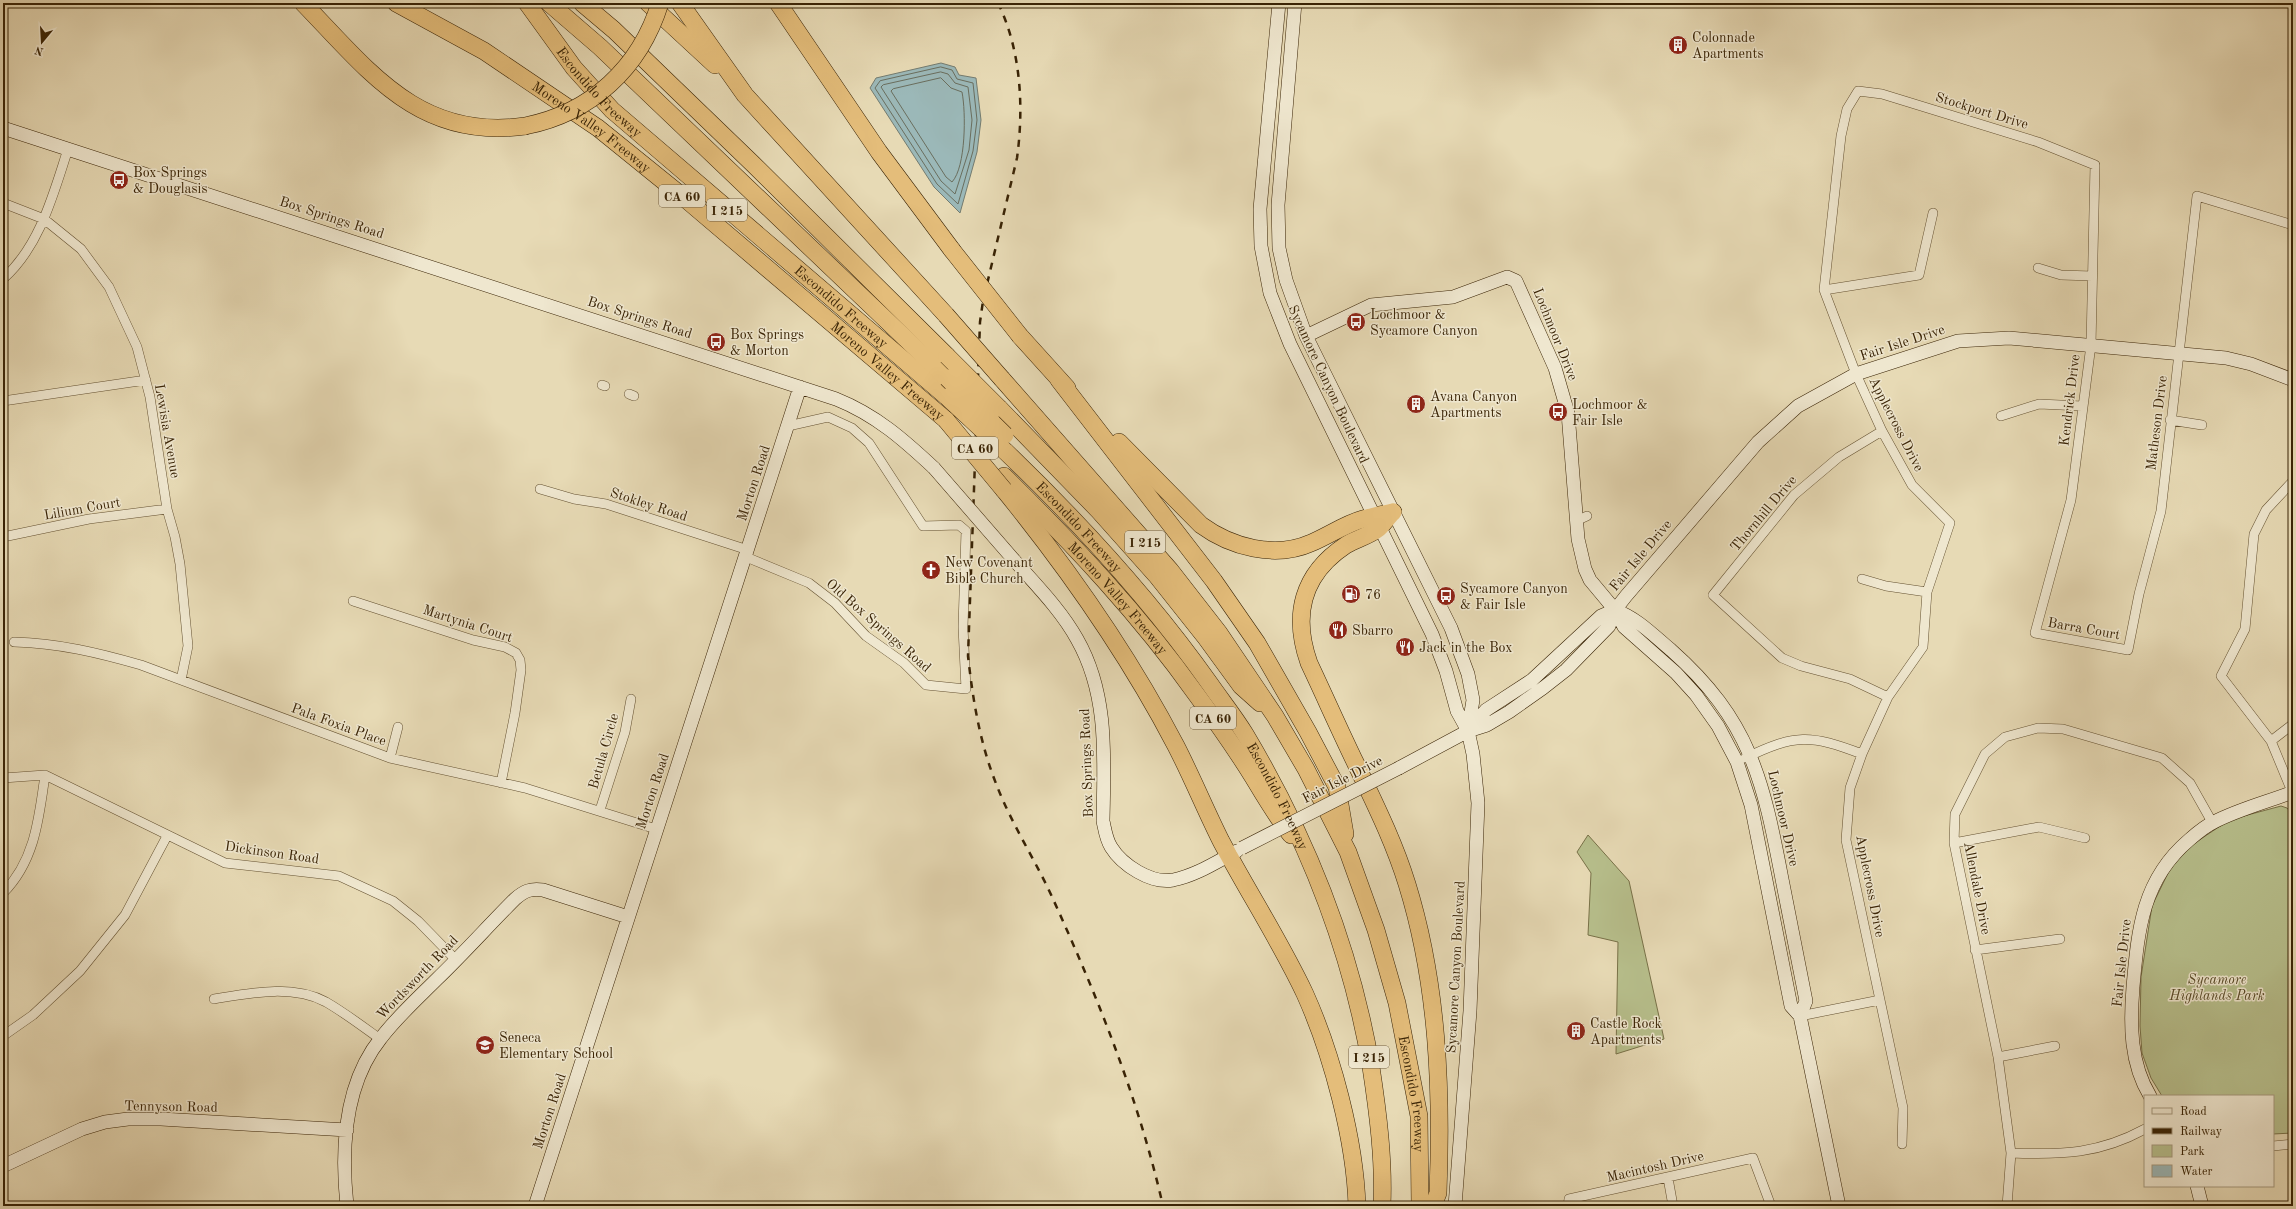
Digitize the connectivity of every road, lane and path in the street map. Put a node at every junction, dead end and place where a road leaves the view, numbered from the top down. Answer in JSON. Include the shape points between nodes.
{"nodes":[{"id":1,"x":304,"y":3,"type":"edge"},
{"id":2,"x":396,"y":3,"type":"edge"},
{"id":3,"x":527,"y":3,"type":"edge"},
{"id":4,"x":549,"y":3,"type":"edge"},
{"id":5,"x":582,"y":3,"type":"edge"},
{"id":6,"x":648,"y":3,"type":"edge"},
{"id":7,"x":660,"y":3,"type":"edge"},
{"id":8,"x":680,"y":3,"type":"edge"},
{"id":9,"x":778,"y":3,"type":"edge"},
{"id":10,"x":1279,"y":3,"type":"edge"},
{"id":11,"x":1295,"y":3,"type":"edge"},
{"id":12,"x":1858,"y":91,"type":"joint"},
{"id":13,"x":745,"y":95,"type":"junction"},
{"id":14,"x":3,"y":128,"type":"edge"},
{"id":15,"x":68,"y":149,"type":"junction"},
{"id":16,"x":2095,"y":165,"type":"joint"},
{"id":17,"x":3,"y":203,"type":"edge"},
{"id":18,"x":1933,"y":213,"type":"dead end"},
{"id":19,"x":44,"y":219,"type":"junction"},
{"id":20,"x":2293,"y":225,"type":"edge"},
{"id":21,"x":2038,"y":268,"type":"dead end"},
{"id":22,"x":2092,"y":276,"type":"junction"},
{"id":23,"x":3,"y":279,"type":"edge"},
{"id":24,"x":1824,"y":290,"type":"junction"},
{"id":25,"x":1306,"y":336,"type":"junction"},
{"id":26,"x":2091,"y":344,"type":"junction"},
{"id":27,"x":2179,"y":353,"type":"junction"},
{"id":28,"x":1856,"y":374,"type":"junction"},
{"id":29,"x":146,"y":380,"type":"junction"},
{"id":30,"x":1059,"y":380,"type":"junction"},
{"id":31,"x":2293,"y":380,"type":"edge"},
{"id":32,"x":800,"y":387,"type":"junction"},
{"id":33,"x":3,"y":401,"type":"edge"},
{"id":34,"x":2082,"y":406,"type":"junction"},
{"id":35,"x":2001,"y":416,"type":"dead end"},
{"id":36,"x":2170,"y":420,"type":"junction"},
{"id":37,"x":2202,"y":425,"type":"dead end"},
{"id":38,"x":788,"y":426,"type":"junction"},
{"id":39,"x":1882,"y":431,"type":"junction"},
{"id":40,"x":1005,"y":443,"type":"junction"},
{"id":41,"x":2293,"y":482,"type":"edge"},
{"id":42,"x":1004,"y":483,"type":"junction"},
{"id":43,"x":540,"y":489,"type":"dead end"},
{"id":44,"x":167,"y":509,"type":"junction"},
{"id":45,"x":1393,"y":512,"type":"junction"},
{"id":46,"x":1376,"y":522,"type":"junction"},
{"id":47,"x":3,"y":537,"type":"edge"},
{"id":48,"x":747,"y":554,"type":"junction"},
{"id":49,"x":1862,"y":579,"type":"dead end"},
{"id":50,"x":1927,"y":592,"type":"junction"},
{"id":51,"x":353,"y":601,"type":"dead end"},
{"id":52,"x":1615,"y":610,"type":"junction"},
{"id":53,"x":2035,"y":633,"type":"joint"},
{"id":54,"x":14,"y":642,"type":"dead end"},
{"id":55,"x":2128,"y":650,"type":"joint"},
{"id":56,"x":181,"y":680,"type":"junction"},
{"id":57,"x":1888,"y":697,"type":"junction"},
{"id":58,"x":631,"y":699,"type":"dead end"},
{"id":59,"x":1275,"y":716,"type":"junction"},
{"id":60,"x":2293,"y":724,"type":"edge"},
{"id":61,"x":398,"y":727,"type":"dead end"},
{"id":62,"x":1468,"y":731,"type":"junction"},
{"id":63,"x":2271,"y":741,"type":"junction"},
{"id":64,"x":1862,"y":754,"type":"junction"},
{"id":65,"x":1750,"y":756,"type":"junction"},
{"id":66,"x":390,"y":758,"type":"junction"},
{"id":67,"x":1737,"y":762,"type":"junction"},
{"id":68,"x":45,"y":775,"type":"junction"},
{"id":69,"x":3,"y":778,"type":"edge"},
{"id":70,"x":501,"y":783,"type":"junction"},
{"id":71,"x":2293,"y":793,"type":"edge"},
{"id":72,"x":600,"y":810,"type":"junction"},
{"id":73,"x":2212,"y":822,"type":"junction"},
{"id":74,"x":656,"y":829,"type":"junction"},
{"id":75,"x":167,"y":836,"type":"junction"},
{"id":76,"x":2085,"y":838,"type":"dead end"},
{"id":77,"x":1954,"y":843,"type":"junction"},
{"id":78,"x":1236,"y":852,"type":"junction"},
{"id":79,"x":1304,"y":852,"type":"junction"},
{"id":80,"x":1348,"y":852,"type":"junction"},
{"id":81,"x":3,"y":893,"type":"edge"},
{"id":82,"x":1331,"y":913,"type":"junction"},
{"id":83,"x":628,"y":917,"type":"junction"},
{"id":84,"x":2060,"y":939,"type":"dead end"},
{"id":85,"x":1976,"y":950,"type":"junction"},
{"id":86,"x":456,"y":960,"type":"junction"},
{"id":87,"x":214,"y":999,"type":"dead end"},
{"id":88,"x":1880,"y":1000,"type":"junction"},
{"id":89,"x":1800,"y":1016,"type":"junction"},
{"id":90,"x":3,"y":1036,"type":"edge"},
{"id":91,"x":380,"y":1039,"type":"junction"},
{"id":92,"x":2055,"y":1046,"type":"dead end"},
{"id":93,"x":1998,"y":1057,"type":"junction"},
{"id":94,"x":2150,"y":1095,"type":"edge"},
{"id":95,"x":2144,"y":1129,"type":"edge"},
{"id":96,"x":347,"y":1130,"type":"junction"},
{"id":97,"x":1902,"y":1144,"type":"dead end"},
{"id":98,"x":2293,"y":1144,"type":"edge"},
{"id":99,"x":2274,"y":1146,"type":"edge"},
{"id":100,"x":2011,"y":1153,"type":"junction"},
{"id":101,"x":3,"y":1166,"type":"edge"},
{"id":102,"x":1668,"y":1178,"type":"junction"},
{"id":103,"x":2197,"y":1187,"type":"edge"},
{"id":104,"x":347,"y":1206,"type":"edge"},
{"id":105,"x":535,"y":1206,"type":"edge"},
{"id":106,"x":1357,"y":1206,"type":"edge"},
{"id":107,"x":1382,"y":1206,"type":"edge"},
{"id":108,"x":1420,"y":1206,"type":"edge"},
{"id":109,"x":1433,"y":1206,"type":"edge"},
{"id":110,"x":1456,"y":1206,"type":"edge"},
{"id":111,"x":1568,"y":1206,"type":"edge"},
{"id":112,"x":1673,"y":1206,"type":"edge"},
{"id":113,"x":1771,"y":1206,"type":"edge"},
{"id":114,"x":1839,"y":1206,"type":"edge"},
{"id":115,"x":2007,"y":1206,"type":"edge"},
{"id":116,"x":2202,"y":1206,"type":"edge"}],
"edges":[{"from":1,"to":7,"type":"highway","bridge":true,"via":[[388,88],[421,111],[467,126],[486,129],[542,123],[576,109],[611,84],[638,52],[650,32]]},
{"from":2,"to":42,"type":"highway","name":"Moreno Valley Freeway","number":"CA 60","bridge":true,"via":[[484,51],[598,128],[946,420]]},
{"from":3,"to":40,"type":"highway","name":"Escondido Freeway","number":"I 215","bridge":true,"via":[[574,68],[612,110],[947,397]]},
{"from":4,"to":40,"type":"highway","bridge":true,"via":[[600,46],[947,378]]},
{"from":5,"to":59,"type":"highway","bridge":true,"via":[[614,30],[753,164],[999,408],[1125,540],[1206,638],[1240,686]]},
{"from":6,"to":13,"type":"highway"},
{"from":8,"to":13,"type":"highway","name":"Escondido Freeway","number":"I 215"},
{"from":9,"to":30,"type":"highway","bridge":true,"via":[[879,152],[952,250],[1020,336]]},
{"from":10,"to":46,"type":"street","name":"Sycamore Canyon Boulevard","via":[[1260,209],[1264,266],[1270,293],[1290,344]]},
{"from":11,"to":25,"type":"street","name":"Sycamore Canyon Boulevard","via":[[1278,205],[1279,248],[1286,280]]},
{"from":12,"to":16,"type":"street","name":"Stockport Drive","via":[[1882,94],[1983,124],[2038,142]]},
{"from":12,"to":24,"type":"street","name":"Applecross Drive","via":[[1846,109],[1840,136]]},
{"from":13,"to":59,"type":"highway","name":"Escondido Freeway","number":"I 215","bridge":true,"via":[[946,315],[1170,570],[1219,633]]},
{"from":14,"to":15,"type":"street","name":"Box Springs Road"},
{"from":15,"to":19,"type":"street"},
{"from":15,"to":32,"type":"street","name":"Box Springs Road"},
{"from":16,"to":22,"type":"street","name":"Kendrick Drive"},
{"from":17,"to":19,"type":"street","name":"Lewisia Avenue"},
{"from":18,"to":24,"type":"street","via":[[1919,275]]},
{"from":19,"to":23,"type":"street","via":[[19,262]]},
{"from":19,"to":29,"type":"street","name":"Lewisia Avenue","via":[[81,249],[109,288],[137,347]]},
{"from":20,"to":27,"type":"street","name":"Matheson Drive","via":[[2197,196]]},
{"from":21,"to":22,"type":"street","via":[[2061,275]]},
{"from":22,"to":26,"type":"street","name":"Kendrick Drive"},
{"from":24,"to":28,"type":"street","name":"Applecross Drive"},
{"from":25,"to":45,"type":"street","name":"Sycamore Canyon Boulevard"},
{"from":25,"to":52,"type":"street","name":"Lochmoor Drive","via":[[1371,304],[1453,296],[1507,278],[1516,281],[1555,368],[1568,413],[1582,519],[1580,554],[1590,580]]},
{"from":26,"to":27,"type":"street","name":"Fair Isle Drive"},
{"from":26,"to":28,"type":"street","name":"Fair Isle Drive","via":[[2009,338],[1958,341]]},
{"from":26,"to":34,"type":"street","name":"Kendrick Drive"},
{"from":27,"to":31,"type":"street","name":"Fair Isle Drive","via":[[2251,364]]},
{"from":27,"to":36,"type":"street","name":"Matheson Drive"},
{"from":28,"to":39,"type":"street","name":"Applecross Drive"},
{"from":28,"to":52,"type":"street","name":"Fair Isle Drive","via":[[1798,406],[1758,442]]},
{"from":29,"to":33,"type":"street"},
{"from":29,"to":44,"type":"street","name":"Lewisia Avenue"},
{"from":30,"to":46,"type":"highway","via":[[1190,516],[1214,535],[1232,543],[1263,549],[1294,548],[1309,544],[1362,519]]},
{"from":30,"to":80,"type":"highway","via":[[1214,581],[1257,643],[1337,787]]},
{"from":32,"to":38,"type":"street","name":"Morton Road"},
{"from":32,"to":78,"type":"street","name":"Box Springs Road","bridge":true,"via":[[842,401],[869,414],[891,429],[934,468],[1064,618],[1078,640],[1094,678],[1102,716],[1103,821],[1111,847],[1134,870],[1171,881],[1202,870]]},
{"from":34,"to":35,"type":"street","via":[[2039,404]]},
{"from":34,"to":53,"type":"street","name":"Kendrick Drive","via":[[2071,500]]},
{"from":36,"to":37,"type":"street"},
{"from":36,"to":55,"type":"street","name":"Matheson Drive","via":[[2160,511]]},
{"from":38,"to":48,"type":"street","name":"Morton Road"},
{"from":38,"to":48,"type":"street","name":"Old Box Springs Road","via":[[828,417],[852,428],[869,443],[923,526],[959,524],[966,531],[963,620],[966,689],[926,685],[904,663],[866,636],[835,603],[809,583]]},
{"from":39,"to":50,"type":"street","name":"Applecross Drive","via":[[1912,485],[1950,523]]},
{"from":39,"to":57,"type":"street","name":"Thornhill Drive","via":[[1839,457],[1794,495],[1713,595],[1782,658],[1800,666],[1850,679]]},
{"from":40,"to":79,"type":"highway","name":"Escondido Freeway","number":"I 215","via":[[1128,577],[1180,641],[1244,733],[1285,807]]},
{"from":40,"to":82,"type":"highway","via":[[1123,559],[1165,608],[1209,668],[1260,748],[1301,829],[1320,874]]},
{"from":41,"to":63,"type":"street","via":[[2266,510],[2254,534],[2245,629],[2221,676]]},
{"from":42,"to":78,"type":"highway","via":[[1107,630]]},
{"from":42,"to":79,"type":"highway","name":"Moreno Valley Freeway","number":"CA 60","via":[[1066,537],[1159,644],[1244,763],[1274,814]]},
{"from":43,"to":48,"type":"street","name":"Stokley Road","via":[[574,499],[606,504]]},
{"from":44,"to":47,"type":"street","name":"Lilium Court","via":[[89,519]]},
{"from":44,"to":56,"type":"street","name":"Lewisia Avenue","via":[[175,537],[188,630],[188,646]]},
{"from":45,"to":46,"type":"highway"},
{"from":45,"to":62,"type":"street","name":"Sycamore Canyon Boulevard","via":[[1438,600],[1460,651],[1473,700]]},
{"from":46,"to":62,"type":"street","name":"Sycamore Canyon Boulevard","via":[[1432,634],[1457,711]]},
{"from":46,"to":109,"type":"highway","via":[[1315,574],[1302,605],[1300,623],[1309,663],[1389,834],[1407,884],[1424,949],[1439,1086],[1438,1193]]},
{"from":48,"to":74,"type":"street","name":"Morton Road"},
{"from":49,"to":50,"type":"street","via":[[1886,586]]},
{"from":50,"to":57,"type":"street","name":"Applecross Drive","via":[[1923,648]]},
{"from":51,"to":70,"type":"street","name":"Martynia Court","via":[[516,652],[521,670]]},
{"from":52,"to":62,"type":"street","name":"Fair Isle Drive","via":[[1609,626],[1566,670],[1509,712],[1487,725]]},
{"from":52,"to":65,"type":"street","name":"Lochmoor Drive","via":[[1630,616],[1690,667],[1726,710]]},
{"from":52,"to":67,"type":"street","name":"Lochmoor Drive","via":[[1624,627],[1676,673],[1696,695],[1718,726]]},
{"from":53,"to":55,"type":"street","name":"Barra Court"},
{"from":54,"to":56,"type":"street","name":"Pala Foxia Place","via":[[38,643],[101,653]]},
{"from":56,"to":66,"type":"street","name":"Pala Foxia Place"},
{"from":57,"to":64,"type":"street","name":"Applecross Drive"},
{"from":58,"to":72,"type":"street","name":"Betula Circle","via":[[625,732]]},
{"from":59,"to":80,"type":"highway","name":"Escondido Freeway","number":"I 215","via":[[1306,769]]},
{"from":60,"to":63,"type":"street"},
{"from":61,"to":66,"type":"street"},
{"from":62,"to":78,"type":"street","name":"Fair Isle Drive","bridge":true},
{"from":62,"to":110,"type":"street","name":"Sycamore Canyon Boulevard","via":[[1473,754],[1478,820],[1470,1011]]},
{"from":63,"to":71,"type":"street"},
{"from":64,"to":65,"type":"street","via":[[1830,742],[1803,738],[1784,741]]},
{"from":64,"to":88,"type":"street","name":"Applecross Drive","via":[[1850,788],[1846,840]]},
{"from":65,"to":67,"type":"street"},
{"from":65,"to":89,"type":"street","name":"Lochmoor Drive","via":[[1760,779],[1770,816],[1806,1001]]},
{"from":66,"to":70,"type":"street","name":"Pala Foxia Place"},
{"from":67,"to":89,"type":"street","name":"Lochmoor Drive","via":[[1751,805],[1791,1006]]},
{"from":68,"to":69,"type":"street"},
{"from":68,"to":75,"type":"street","name":"Dickinson Road"},
{"from":68,"to":81,"type":"street","via":[[37,830],[27,860]]},
{"from":70,"to":72,"type":"street","name":"Pala Foxia Place"},
{"from":71,"to":73,"type":"street","name":"Fair Isle Drive"},
{"from":72,"to":74,"type":"street","name":"Pala Foxia Place"},
{"from":73,"to":77,"type":"street","name":"Allendale Drive","via":[[2190,783],[2162,758],[2063,729],[2038,728],[2005,737],[1984,754],[1955,814]]},
{"from":73,"to":94,"type":"street","name":"Fair Isle Drive","via":[[2166,863],[2147,898],[2142,914],[2136,946],[2130,1026],[2136,1061]]},
{"from":74,"to":83,"type":"street","name":"Morton Road"},
{"from":75,"to":86,"type":"street","name":"Dickinson Road","via":[[225,863],[339,876],[393,901],[418,921]]},
{"from":75,"to":90,"type":"street","via":[[125,915],[80,971],[33,1015]]},
{"from":76,"to":77,"type":"street","via":[[2039,827]]},
{"from":77,"to":85,"type":"street","name":"Allendale Drive"},
{"from":78,"to":106,"type":"highway","via":[[1318,1027],[1342,1110],[1354,1172]]},
{"from":79,"to":82,"type":"highway","name":"Escondido Freeway","number":"I 215"},
{"from":80,"to":108,"type":"highway","name":"Escondido Freeway","number":"I 215","via":[[1376,930],[1397,1003],[1419,1116]]},
{"from":82,"to":107,"type":"highway","name":"Escondido Freeway","number":"I 215","via":[[1364,1023],[1380,1137]]},
{"from":83,"to":86,"type":"street","name":"Wordsworth Road","via":[[543,890],[530,889],[515,899]]},
{"from":83,"to":105,"type":"street","name":"Morton Road"},
{"from":84,"to":85,"type":"street"},
{"from":85,"to":93,"type":"street","name":"Allendale Drive"},
{"from":86,"to":91,"type":"street","name":"Wordsworth Road"},
{"from":87,"to":91,"type":"street","via":[[277,991],[302,994],[325,1002]]},
{"from":88,"to":89,"type":"street"},
{"from":88,"to":97,"type":"street","name":"Applecross Drive","via":[[1902,1108]]},
{"from":89,"to":114,"type":"street","name":"Lochmoor Drive"},
{"from":91,"to":96,"type":"street","name":"Wordsworth Road","via":[[353,1090]]},
{"from":92,"to":93,"type":"street"},
{"from":93,"to":100,"type":"street","name":"Allendale Drive"},
{"from":95,"to":100,"type":"street","via":[[2112,1145],[2076,1153]]},
{"from":96,"to":101,"type":"street","name":"Tennyson Road","via":[[128,1119],[82,1128]]},
{"from":96,"to":104,"type":"street","name":"Wordsworth Road"},
{"from":98,"to":99,"type":"street"},
{"from":100,"to":115,"type":"street","name":"Allendale Drive"},
{"from":102,"to":111,"type":"street","name":"Macintosh Drive","via":[[1569,1199]]},
{"from":102,"to":112,"type":"street"},
{"from":102,"to":113,"type":"street","name":"Macintosh Drive","via":[[1753,1158]]},
{"from":103,"to":116,"type":"street"}]}
